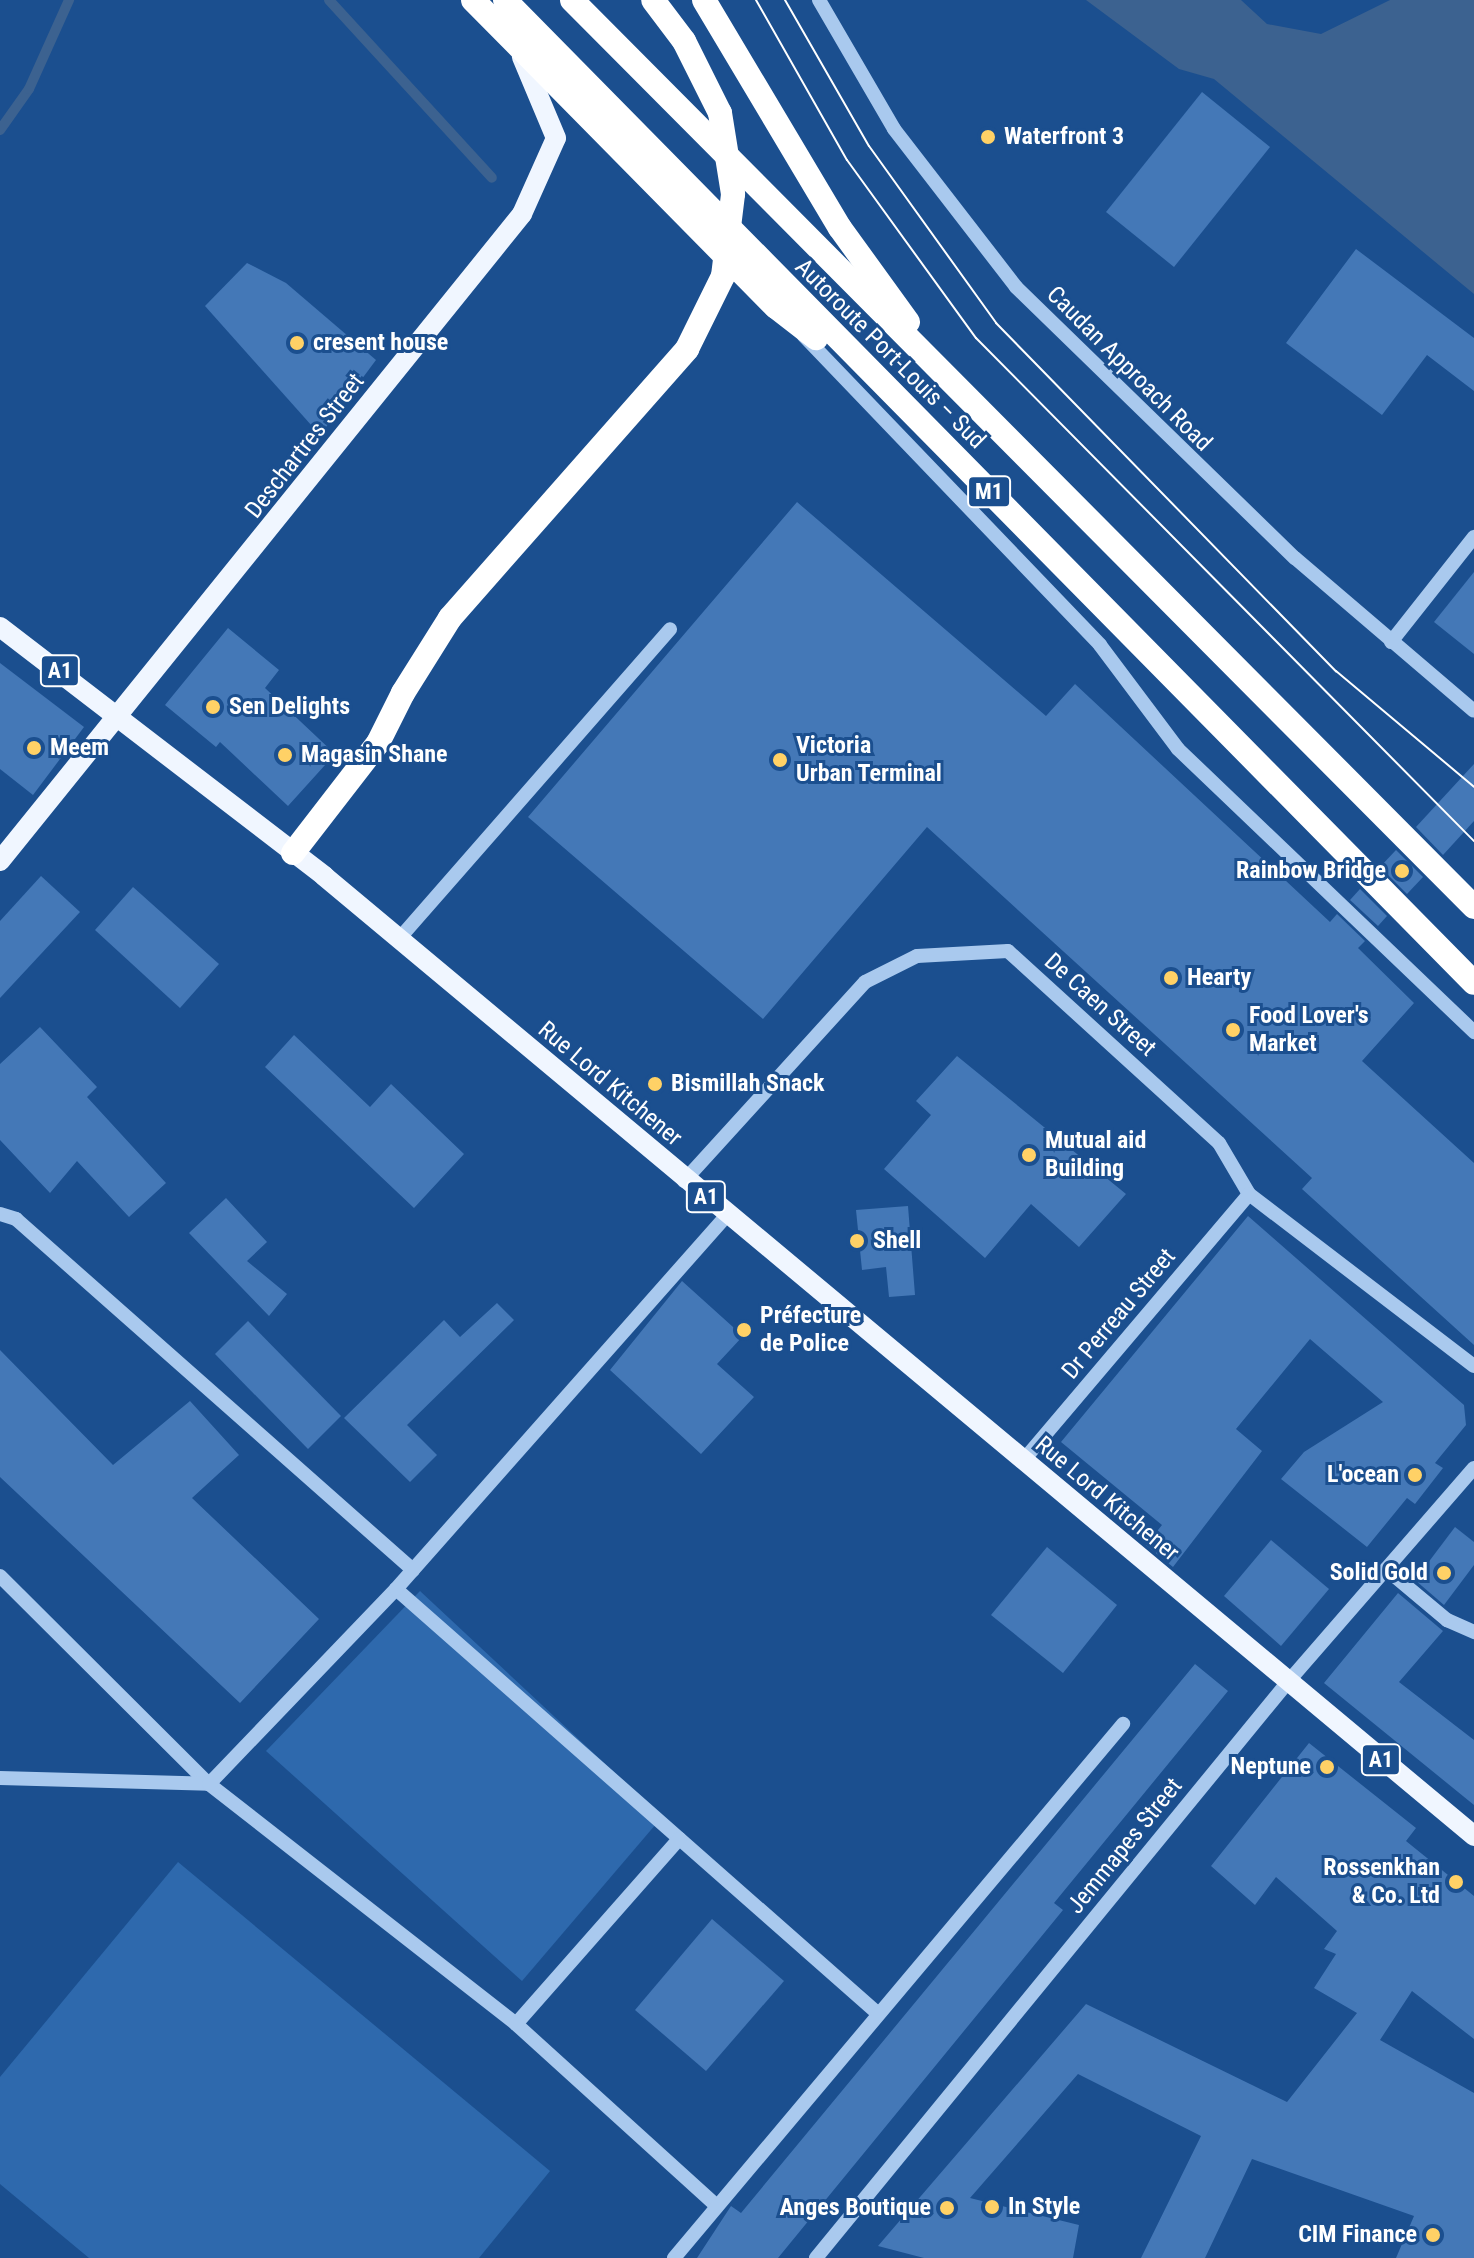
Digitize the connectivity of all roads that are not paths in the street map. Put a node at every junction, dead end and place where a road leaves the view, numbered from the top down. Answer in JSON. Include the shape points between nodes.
{"nodes":[{"id":1,"x":473,"y":0,"type":"edge"},
{"id":2,"x":505,"y":0,"type":"edge"},
{"id":3,"x":572,"y":0,"type":"edge"},
{"id":4,"x":653,"y":0,"type":"edge"},
{"id":5,"x":704,"y":0,"type":"edge"},
{"id":6,"x":819,"y":0,"type":"edge"},
{"id":7,"x":509,"y":34,"type":"junction"},
{"id":8,"x":776,"y":307,"type":"junction"},
{"id":9,"x":951,"y":382,"type":"junction"},
{"id":10,"x":901,"y":405,"type":"junction"},
{"id":11,"x":1474,"y":537,"type":"edge"},
{"id":12,"x":0,"y":627,"type":"edge"},
{"id":13,"x":670,"y":629,"type":"dead end"},
{"id":14,"x":1391,"y":642,"type":"junction"},
{"id":15,"x":1474,"y":711,"type":"edge"},
{"id":16,"x":120,"y":716,"type":"junction"},
{"id":17,"x":293,"y":853,"type":"junction"},
{"id":18,"x":0,"y":861,"type":"edge"},
{"id":19,"x":1474,"y":907,"type":"edge"},
{"id":20,"x":398,"y":940,"type":"junction"},
{"id":21,"x":1474,"y":983,"type":"edge"},
{"id":22,"x":1474,"y":1032,"type":"edge"},
{"id":23,"x":684,"y":1181,"type":"junction"},
{"id":24,"x":1249,"y":1194,"type":"junction"},
{"id":25,"x":0,"y":1214,"type":"edge"},
{"id":26,"x":728,"y":1214,"type":"junction"},
{"id":27,"x":1474,"y":1366,"type":"edge"},
{"id":28,"x":1022,"y":1462,"type":"junction"},
{"id":29,"x":1474,"y":1468,"type":"edge"},
{"id":30,"x":1386,"y":1569,"type":"junction"},
{"id":31,"x":413,"y":1570,"type":"junction"},
{"id":32,"x":0,"y":1576,"type":"edge"},
{"id":33,"x":396,"y":1589,"type":"junction"},
{"id":34,"x":1474,"y":1632,"type":"edge"},
{"id":35,"x":1287,"y":1683,"type":"junction"},
{"id":36,"x":1123,"y":1724,"type":"dead end"},
{"id":37,"x":0,"y":1778,"type":"edge"},
{"id":38,"x":209,"y":1784,"type":"junction"},
{"id":39,"x":1474,"y":1836,"type":"edge"},
{"id":40,"x":679,"y":1839,"type":"junction"},
{"id":41,"x":875,"y":2011,"type":"junction"},
{"id":42,"x":516,"y":2024,"type":"junction"},
{"id":43,"x":717,"y":2206,"type":"junction"},
{"id":44,"x":820,"y":2257,"type":"edge"},
{"id":45,"x":674,"y":2258,"type":"edge"}],
"edges":[{"from":1,"to":7,"type":"highway"},
{"from":2,"to":10,"type":"highway","name":"Autoroute Port-Louis – Sud","number":"M1"},
{"from":3,"to":9,"type":"highway","name":"Autoroute Port-Louis – Sud","number":"M1"},
{"from":4,"to":17,"type":"highway","bridge":true,"via":[[684,41],[720,113],[733,194],[723,276],[687,349],[450,618],[378,743]]},
{"from":5,"to":9,"type":"highway","via":[[840,228]]},
{"from":6,"to":14,"type":"street","name":"Caudan Approach Road","via":[[894,129],[1016,287],[1216,485]]},
{"from":7,"to":8,"type":"highway"},
{"from":7,"to":16,"type":"main road","name":"Deschartres Street","via":[[550,110],[556,138],[546,173],[337,450]]},
{"from":8,"to":10,"type":"highway"},
{"from":8,"to":22,"type":"street","via":[[1100,645],[1178,749]]},
{"from":9,"to":19,"type":"highway","name":"Autoroute Port-Louis – Sud","number":"M1"},
{"from":10,"to":21,"type":"highway","name":"Autoroute Port-Louis – Sud","number":"M1"},
{"from":11,"to":14,"type":"street"},
{"from":12,"to":16,"type":"main road","name":"Rue Lord Kitchener","number":"A1"},
{"from":13,"to":20,"type":"street"},
{"from":14,"to":15,"type":"street","name":"Caudan Approach Road"},
{"from":16,"to":17,"type":"main road","name":"Rue Lord Kitchener","number":"A1"},
{"from":16,"to":18,"type":"main road","name":"Deschartres Street"},
{"from":17,"to":20,"type":"main road","name":"Rue Lord Kitchener","number":"A1"},
{"from":20,"to":23,"type":"main road","name":"Rue Lord Kitchener","number":"A1"},
{"from":23,"to":24,"type":"street","name":"De Caen Street","via":[[865,982],[917,956],[1008,951],[1219,1143]]},
{"from":23,"to":26,"type":"main road","name":"Rue Lord Kitchener","number":"A1"},
{"from":24,"to":27,"type":"street","name":"De Caen Street"},
{"from":24,"to":28,"type":"street","name":"Dr Perreau Street"},
{"from":25,"to":31,"type":"street","via":[[16,1219]]},
{"from":26,"to":28,"type":"main road","name":"Rue Lord Kitchener","number":"A1"},
{"from":26,"to":31,"type":"street"},
{"from":28,"to":35,"type":"main road","name":"Rue Lord Kitchener","number":"A1"},
{"from":29,"to":30,"type":"street","name":"Jemmapes Street"},
{"from":30,"to":34,"type":"street","via":[[1447,1620]]},
{"from":30,"to":35,"type":"street","name":"Jemmapes Street"},
{"from":31,"to":33,"type":"street"},
{"from":32,"to":38,"type":"street"},
{"from":33,"to":38,"type":"street"},
{"from":33,"to":40,"type":"street"},
{"from":35,"to":39,"type":"main road","name":"Rue Lord Kitchener","number":"A1"},
{"from":35,"to":44,"type":"street","name":"Jemmapes Street"},
{"from":36,"to":41,"type":"street"},
{"from":37,"to":38,"type":"street"},
{"from":38,"to":42,"type":"street"},
{"from":40,"to":41,"type":"street"},
{"from":40,"to":42,"type":"street"},
{"from":41,"to":43,"type":"street"},
{"from":42,"to":43,"type":"street"},
{"from":43,"to":45,"type":"street"}]}
